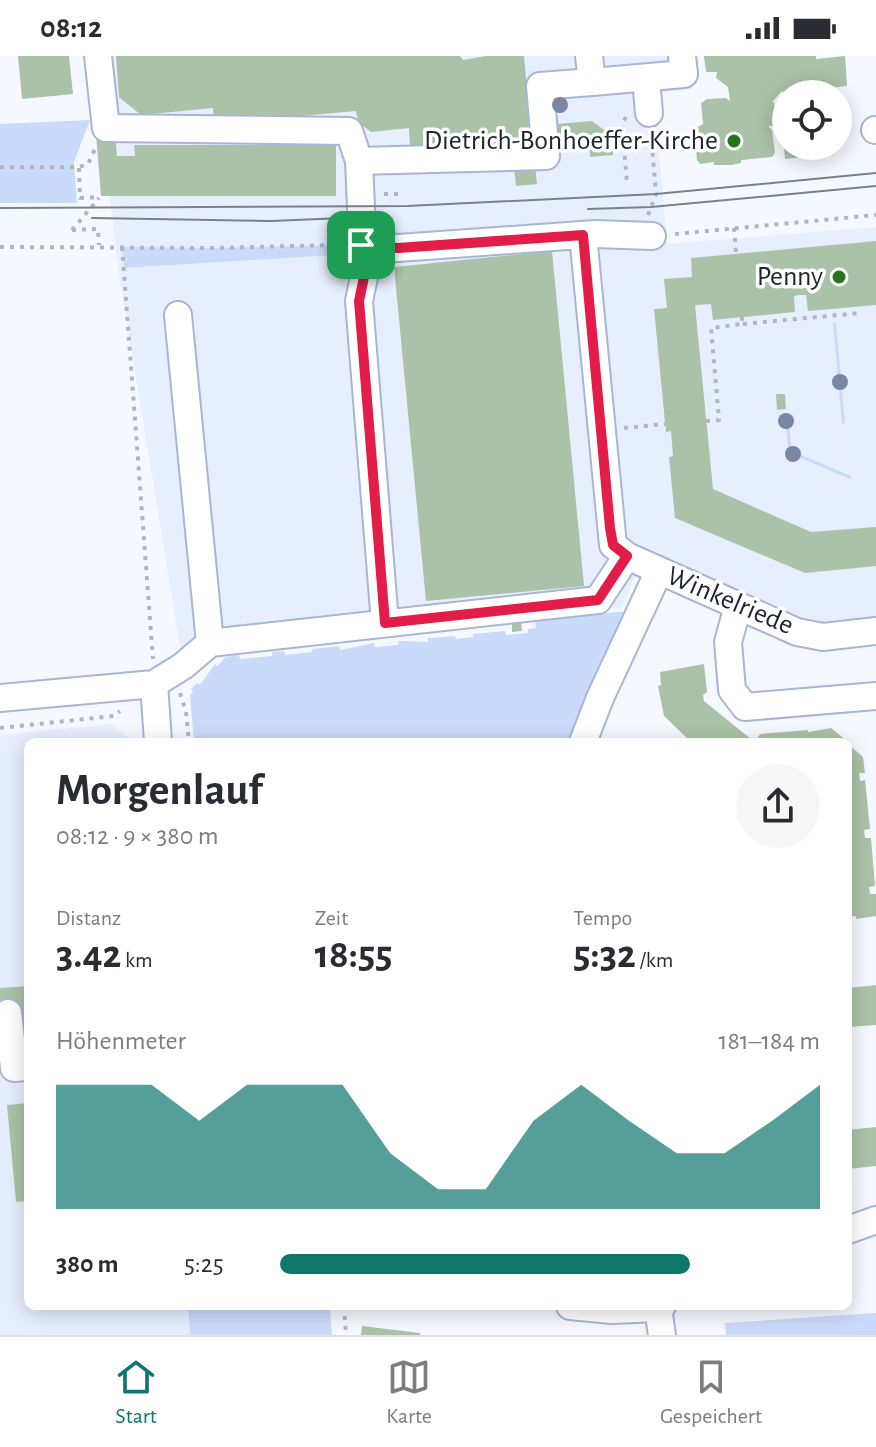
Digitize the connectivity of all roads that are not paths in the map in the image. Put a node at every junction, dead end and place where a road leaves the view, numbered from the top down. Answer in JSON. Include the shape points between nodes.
{"nodes":[{"id":1,"x":98,"y":56,"type":"edge"},
{"id":2,"x":682,"y":56,"type":"edge"},
{"id":3,"x":590,"y":69,"type":"edge"},
{"id":4,"x":646,"y":78,"type":"junction"},
{"id":5,"x":649,"y":113,"type":"road end"},
{"id":6,"x":359,"y":161,"type":"junction"},
{"id":7,"x":650,"y":225,"type":"road end"},
{"id":8,"x":583,"y":235,"type":"junction"},
{"id":9,"x":361,"y":245,"type":"junction"},
{"id":10,"x":178,"y":315,"type":"dead end"},
{"id":11,"x":627,"y":556,"type":"junction"},
{"id":12,"x":659,"y":571,"type":"junction"},
{"id":13,"x":738,"y":606,"type":"junction"},
{"id":14,"x":385,"y":623,"type":"junction"},
{"id":15,"x":876,"y":631,"type":"edge"},
{"id":16,"x":210,"y":643,"type":"junction"},
{"id":17,"x":164,"y":678,"type":"junction"},
{"id":18,"x":876,"y":696,"type":"edge"},
{"id":19,"x":0,"y":698,"type":"edge"},
{"id":20,"x":158,"y":738,"type":"edge"},
{"id":21,"x":585,"y":738,"type":"edge"},
{"id":22,"x":8,"y":1013,"type":"dead end"},
{"id":23,"x":23,"y":1036,"type":"dead end"},
{"id":24,"x":22,"y":1067,"type":"edge"},
{"id":25,"x":876,"y":1220,"type":"edge"},
{"id":26,"x":852,"y":1229,"type":"edge"},
{"id":27,"x":660,"y":1310,"type":"edge"},
{"id":28,"x":662,"y":1335,"type":"edge"}],
"edges":[{"from":1,"to":6,"type":"street","via":[[106,128],[349,131]]},
{"from":2,"to":4,"type":"street","via":[[684,74]]},
{"from":3,"to":4,"type":"street"},
{"from":3,"to":6,"type":"street","via":[[540,86],[546,156]]},
{"from":4,"to":5,"type":"street"},
{"from":6,"to":9,"type":"street"},
{"from":7,"to":8,"type":"street"},
{"from":8,"to":9,"type":"street","via":[[398,248]]},
{"from":8,"to":11,"type":"street","via":[[613,545]]},
{"from":9,"to":14,"type":"street","via":[[364,277],[359,301]]},
{"from":10,"to":16,"type":"street"},
{"from":11,"to":12,"type":"street","name":"Winkelriede"},
{"from":11,"to":14,"type":"street","via":[[598,600]]},
{"from":12,"to":13,"type":"street","name":"Winkelriede"},
{"from":12,"to":21,"type":"street"},
{"from":13,"to":15,"type":"street","name":"Winkelriede","via":[[797,632],[823,637]]},
{"from":13,"to":18,"type":"street","via":[[728,642],[732,690],[745,707]]},
{"from":14,"to":16,"type":"street"},
{"from":16,"to":17,"type":"street"},
{"from":17,"to":19,"type":"street"},
{"from":17,"to":20,"type":"street"},
{"from":22,"to":24,"type":"street"},
{"from":23,"to":24,"type":"street"},
{"from":25,"to":26,"type":"street"},
{"from":27,"to":28,"type":"street"}]}
